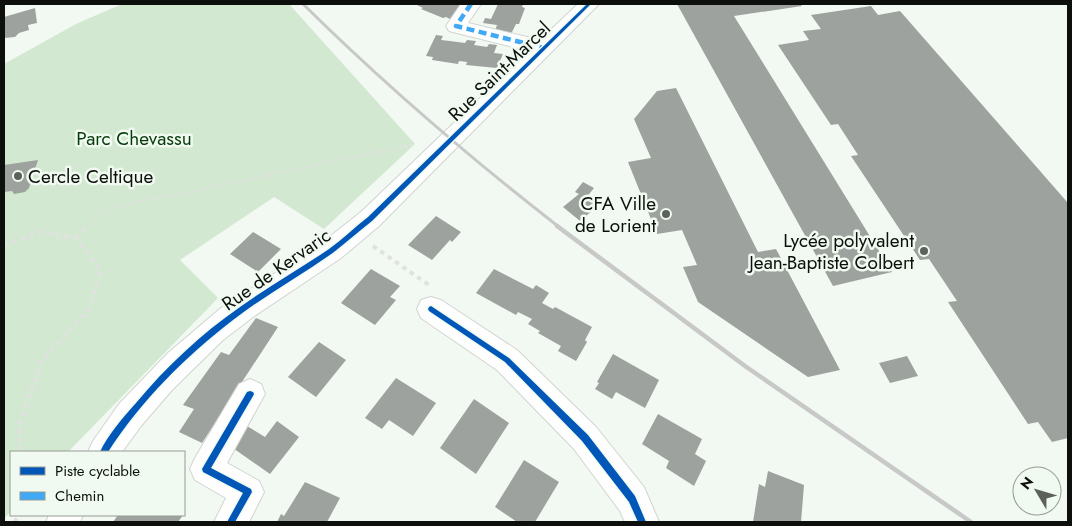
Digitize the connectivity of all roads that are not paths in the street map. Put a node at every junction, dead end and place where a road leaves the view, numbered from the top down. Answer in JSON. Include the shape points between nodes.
{"nodes":[{"id":1,"x":471,"y":4,"type":"edge"},
{"id":2,"x":589,"y":4,"type":"edge"},
{"id":3,"x":544,"y":48,"type":"junction"},
{"id":4,"x":443,"y":147,"type":"joint"},
{"id":5,"x":431,"y":309,"type":"road end"},
{"id":6,"x":250,"y":394,"type":"dead end"},
{"id":7,"x":105,"y":451,"type":"edge"},
{"id":8,"x":231,"y":522,"type":"edge"},
{"id":9,"x":642,"y":522,"type":"edge"}],
"edges":[{"from":1,"to":3,"type":"street","via":[[456,26]]},
{"from":2,"to":3,"type":"street","name":"Rue Saint-Marcel"},
{"from":3,"to":4,"type":"street","name":"Rue Saint-Marcel"},
{"from":4,"to":7,"type":"street","name":"Rue de Kervaric","via":[[370,219],[333,249],[232,317],[195,347],[156,385]]},
{"from":5,"to":9,"type":"street","via":[[507,360],[578,432],[632,499]]},
{"from":6,"to":8,"type":"street","via":[[206,469],[248,492]]}]}
